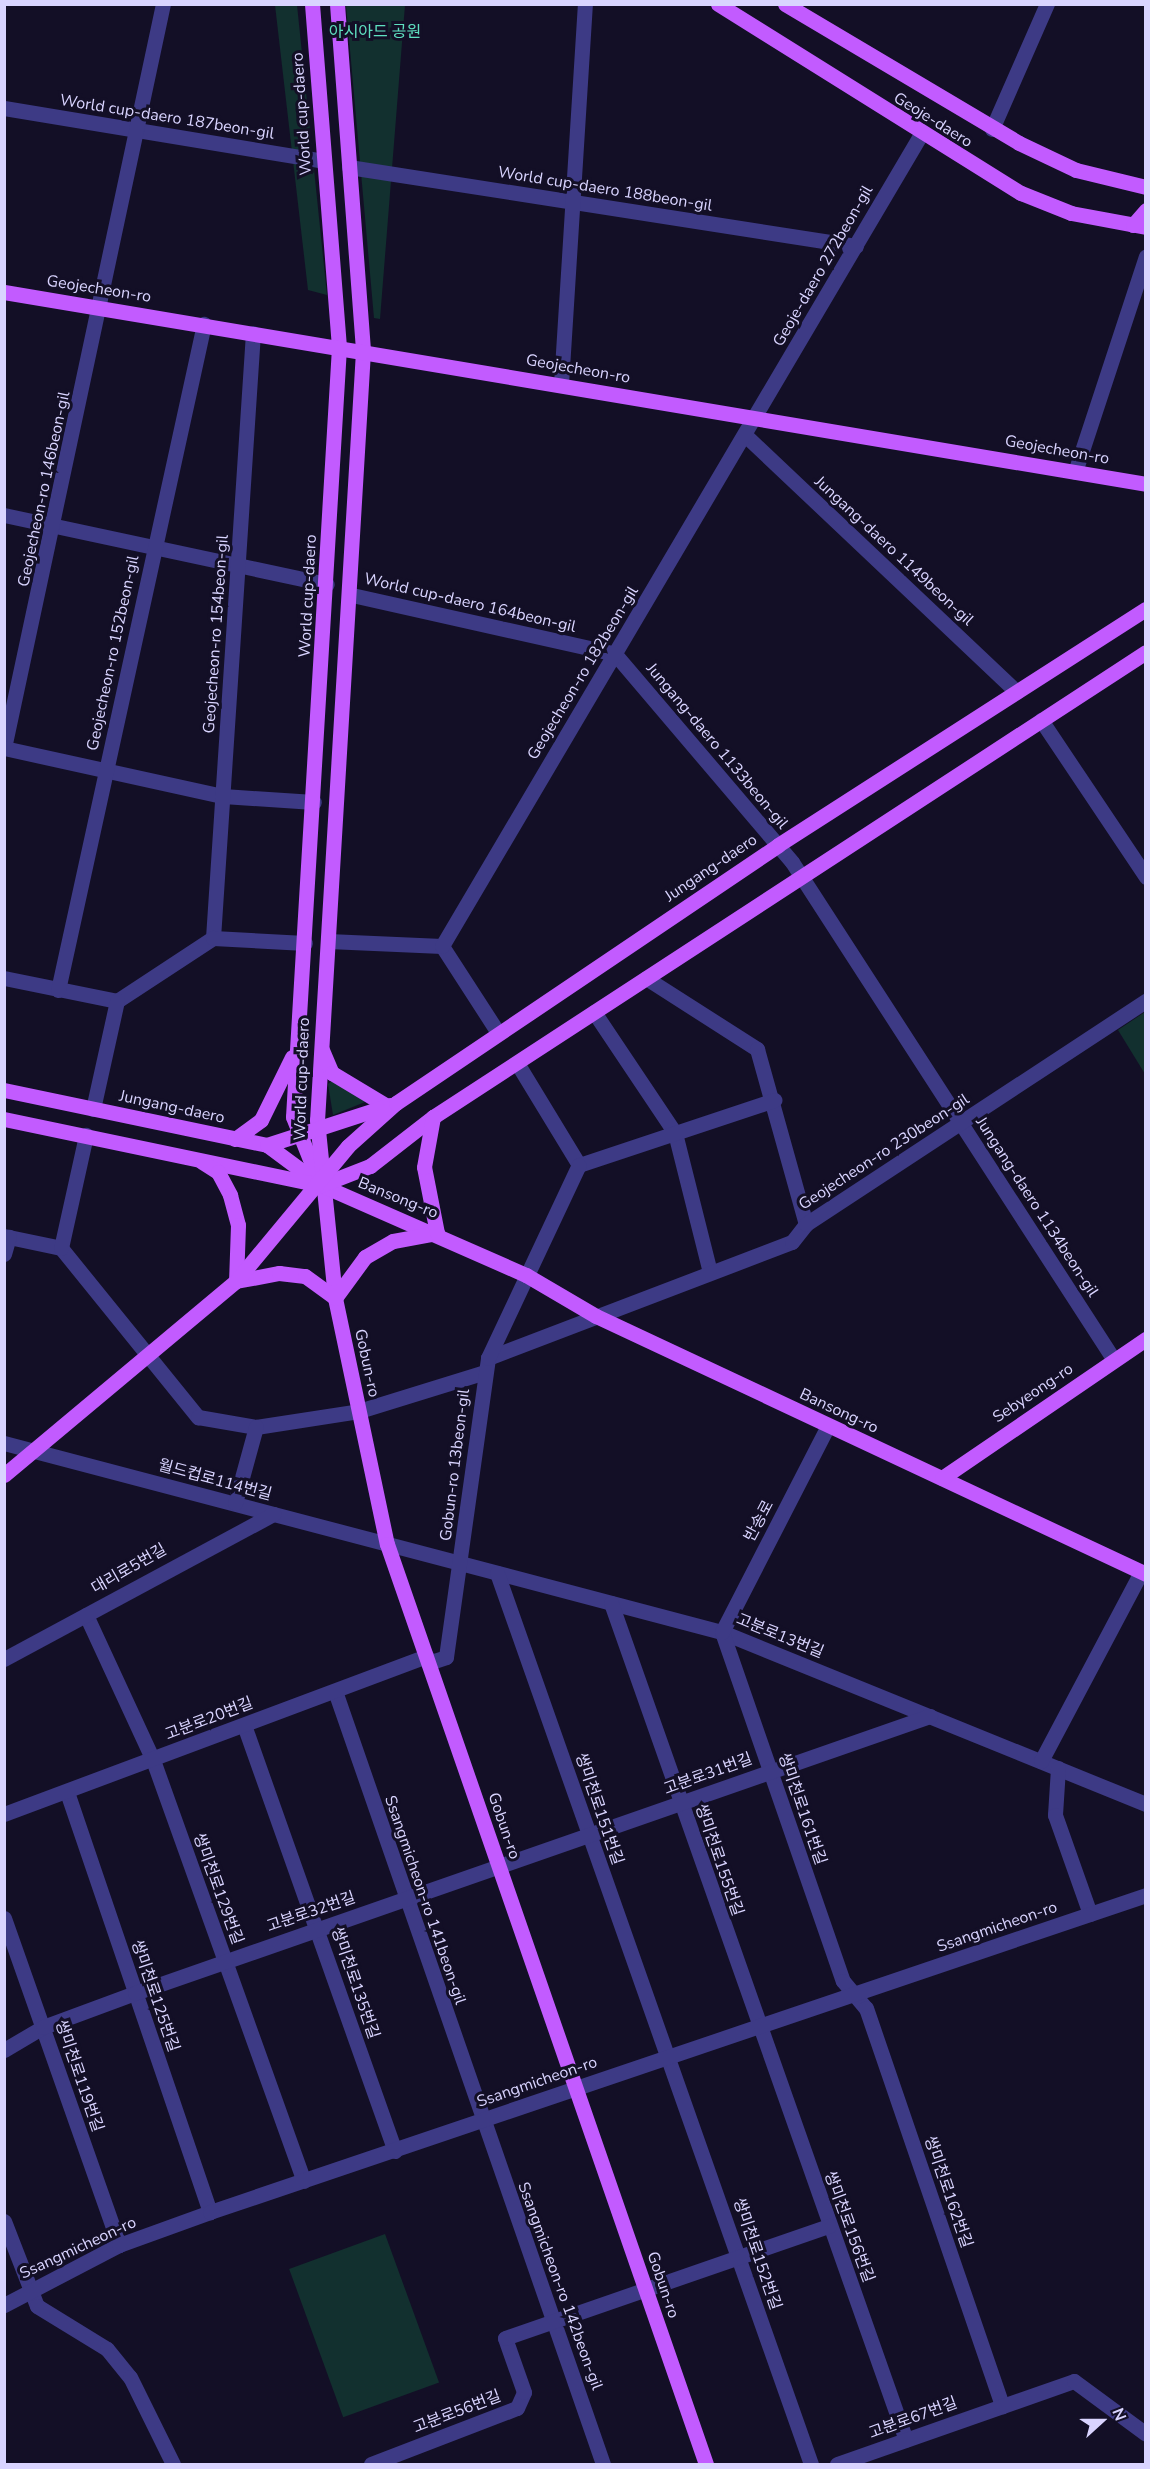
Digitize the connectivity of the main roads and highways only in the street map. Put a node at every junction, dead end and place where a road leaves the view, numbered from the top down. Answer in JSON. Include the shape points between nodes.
{"nodes":[{"id":1,"x":312,"y":4,"type":"edge"},
{"id":2,"x":337,"y":4,"type":"edge"},
{"id":3,"x":718,"y":4,"type":"edge"},
{"id":4,"x":785,"y":4,"type":"edge"},
{"id":5,"x":1146,"y":187,"type":"edge"},
{"id":6,"x":1146,"y":210,"type":"edge"},
{"id":7,"x":1139,"y":226,"type":"edge"},
{"id":8,"x":4,"y":292,"type":"edge"},
{"id":9,"x":339,"y":347,"type":"junction"},
{"id":10,"x":363,"y":351,"type":"junction"},
{"id":11,"x":1146,"y":484,"type":"edge"},
{"id":12,"x":1146,"y":609,"type":"edge"},
{"id":13,"x":1146,"y":652,"type":"edge"},
{"id":14,"x":300,"y":1031,"type":"junction"},
{"id":15,"x":320,"y":1045,"type":"junction"},
{"id":16,"x":4,"y":1090,"type":"edge"},
{"id":17,"x":391,"y":1105,"type":"junction"},
{"id":18,"x":433,"y":1117,"type":"junction"},
{"id":19,"x":4,"y":1119,"type":"edge"},
{"id":20,"x":318,"y":1129,"type":"junction"},
{"id":21,"x":298,"y":1136,"type":"junction"},
{"id":22,"x":235,"y":1139,"type":"junction"},
{"id":23,"x":267,"y":1145,"type":"junction"},
{"id":24,"x":190,"y":1155,"type":"junction"},
{"id":25,"x":321,"y":1185,"type":"junction"},
{"id":26,"x":437,"y":1233,"type":"junction"},
{"id":27,"x":236,"y":1281,"type":"junction"},
{"id":28,"x":335,"y":1298,"type":"junction"},
{"id":29,"x":1146,"y":1339,"type":"edge"},
{"id":30,"x":4,"y":1475,"type":"edge"},
{"id":31,"x":942,"y":1478,"type":"junction"},
{"id":32,"x":1143,"y":1573,"type":"edge"},
{"id":33,"x":706,"y":2464,"type":"edge"}],
"edges":[{"from":1,"to":9,"type":"main road","name":"World cup-daero"},
{"from":2,"to":10,"type":"main road","name":"World cup-daero"},
{"from":3,"to":7,"type":"main road","name":"Geoje-daero","via":[[921,134],[1047,205]]},
{"from":4,"to":5,"type":"main road","name":"Geoje-daero","via":[[992,129],[1076,170]]},
{"from":6,"to":7,"type":"main road","via":[[1139,212]]},
{"from":8,"to":9,"type":"main road","name":"Geojecheon-ro"},
{"from":9,"to":10,"type":"main road","name":"Geojecheon-ro"},
{"from":9,"to":14,"type":"main road","name":"World cup-daero"},
{"from":10,"to":11,"type":"main road","name":"Geojecheon-ro"},
{"from":10,"to":15,"type":"main road","name":"World cup-daero","via":[[352,595]]},
{"from":12,"to":17,"type":"main road","name":"Jungang-daero","via":[[778,845]]},
{"from":13,"to":18,"type":"main road","via":[[796,868],[646,978]]},
{"from":14,"to":21,"type":"main road","name":"World cup-daero","via":[[293,1117]]},
{"from":14,"to":22,"type":"main road","via":[[278,1096],[255,1128]]},
{"from":15,"to":17,"type":"main road","via":[[332,1073]]},
{"from":15,"to":20,"type":"main road","name":"World cup-daero"},
{"from":16,"to":22,"type":"main road","name":"Jungang-daero"},
{"from":17,"to":20,"type":"main road"},
{"from":17,"to":25,"type":"main road","name":"Jungang-daero","via":[[348,1146]]},
{"from":18,"to":25,"type":"main road","via":[[369,1166]]},
{"from":18,"to":26,"type":"main road","via":[[424,1167]]},
{"from":19,"to":24,"type":"main road"},
{"from":20,"to":21,"type":"main road"},
{"from":20,"to":25,"type":"main road","name":"World cup-daero"},
{"from":21,"to":23,"type":"main road"},
{"from":21,"to":25,"type":"main road","name":"World cup-daero"},
{"from":22,"to":23,"type":"main road","name":"Jungang-daero"},
{"from":23,"to":25,"type":"main road","name":"Jungang-daero"},
{"from":24,"to":25,"type":"main road"},
{"from":24,"to":27,"type":"main road","via":[[218,1172],[230,1195],[238,1225]]},
{"from":25,"to":26,"type":"main road","name":"Bansong-ro"},
{"from":25,"to":27,"type":"main road"},
{"from":25,"to":28,"type":"main road","name":"Gobun-ro"},
{"from":26,"to":28,"type":"main road","via":[[393,1241],[365,1257]]},
{"from":26,"to":31,"type":"main road","name":"Bansong-ro","via":[[526,1275],[596,1316]]},
{"from":27,"to":28,"type":"main road","via":[[279,1273],[305,1276]]},
{"from":27,"to":30,"type":"main road"},
{"from":28,"to":33,"type":"main road","name":"Gobun-ro","via":[[387,1544]]},
{"from":29,"to":31,"type":"main road","name":"Sebyeong-ro"},
{"from":31,"to":32,"type":"main road","name":"Bansong-ro"}]}
